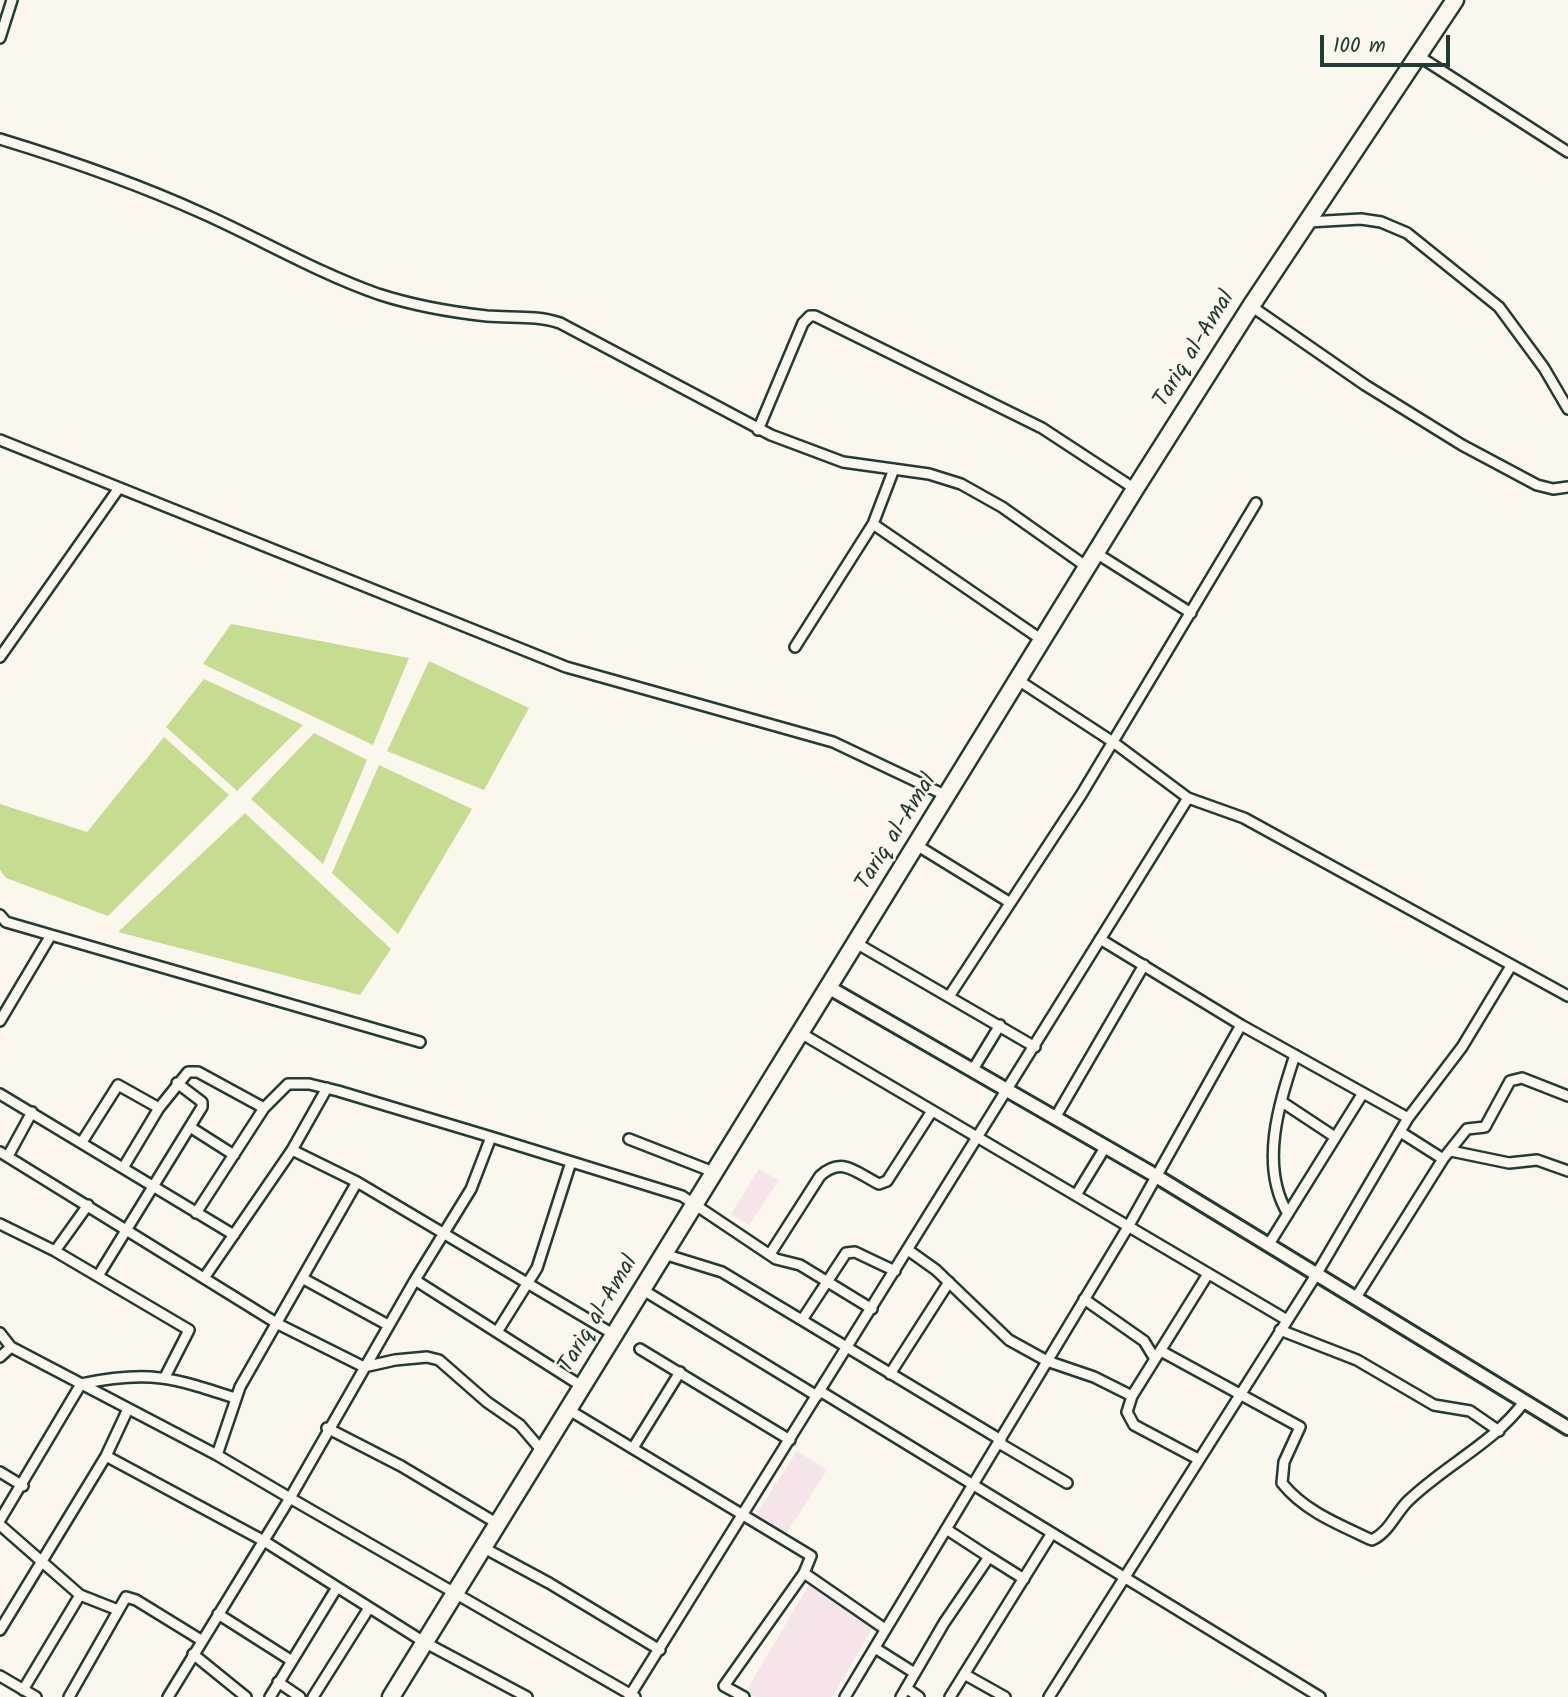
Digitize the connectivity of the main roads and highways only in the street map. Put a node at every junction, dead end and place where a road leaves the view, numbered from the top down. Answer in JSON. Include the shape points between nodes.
{"nodes":[{"id":1,"x":1455,"y":0,"type":"edge"},
{"id":2,"x":391,"y":1697,"type":"edge"}],
"edges":[{"from":1,"to":2,"type":"highway","name":"Tariq al-Amal","via":[[1135,489]]}]}
